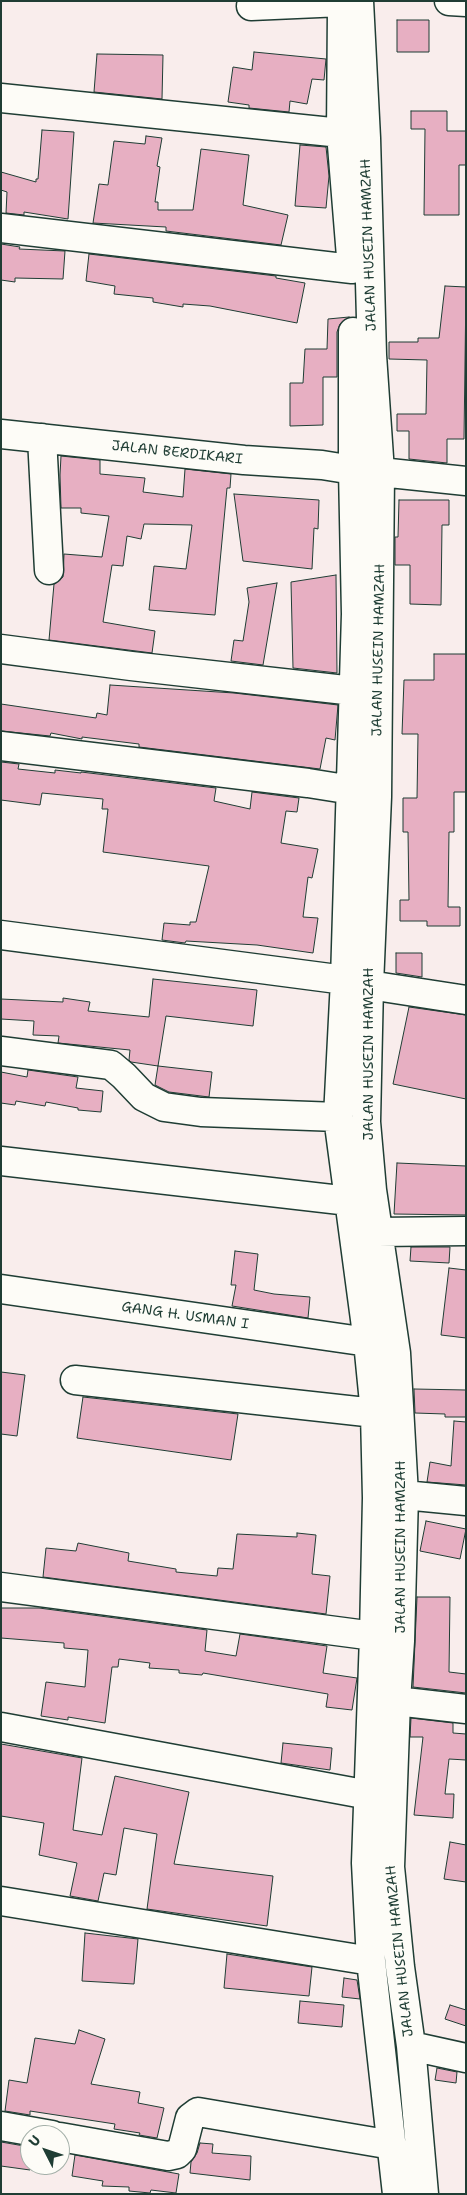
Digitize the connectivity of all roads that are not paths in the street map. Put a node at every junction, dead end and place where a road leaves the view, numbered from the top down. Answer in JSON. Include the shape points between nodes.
{"nodes":[{"id":1,"x":359,"y":1,"type":"edge"},
{"id":2,"x":448,"y":1,"type":"edge"},
{"id":3,"x":342,"y":2,"type":"edge"},
{"id":4,"x":466,"y":2,"type":"edge"},
{"id":5,"x":251,"y":6,"type":"dead end"},
{"id":6,"x":1,"y":98,"type":"edge"},
{"id":7,"x":341,"y":133,"type":"junction"},
{"id":8,"x":1,"y":228,"type":"edge"},
{"id":9,"x":352,"y":269,"type":"junction"},
{"id":10,"x":363,"y":355,"type":"junction"},
{"id":11,"x":1,"y":434,"type":"edge"},
{"id":12,"x":42,"y":438,"type":"junction"},
{"id":13,"x":353,"y":470,"type":"junction"},
{"id":14,"x":380,"y":472,"type":"junction"},
{"id":15,"x":466,"y":481,"type":"edge"},
{"id":16,"x":49,"y":570,"type":"dead end"},
{"id":17,"x":368,"y":614,"type":"junction"},
{"id":18,"x":1,"y":649,"type":"edge"},
{"id":19,"x":354,"y":691,"type":"junction"},
{"id":20,"x":1,"y":746,"type":"edge"},
{"id":21,"x":352,"y":790,"type":"junction"},
{"id":22,"x":1,"y":935,"type":"edge"},
{"id":23,"x":357,"y":983,"type":"junction"},
{"id":24,"x":466,"y":1000,"type":"edge"},
{"id":25,"x":1,"y":1052,"type":"edge"},
{"id":26,"x":338,"y":1117,"type":"junction"},
{"id":27,"x":1,"y":1161,"type":"edge"},
{"id":28,"x":349,"y":1201,"type":"junction"},
{"id":29,"x":466,"y":1231,"type":"edge"},
{"id":30,"x":378,"y":1232,"type":"junction"},
{"id":31,"x":1,"y":1289,"type":"edge"},
{"id":32,"x":368,"y":1342,"type":"junction"},
{"id":33,"x":75,"y":1380,"type":"dead end"},
{"id":34,"x":375,"y":1413,"type":"junction"},
{"id":35,"x":404,"y":1495,"type":"junction"},
{"id":36,"x":466,"y":1500,"type":"edge"},
{"id":37,"x":1,"y":1587,"type":"edge"},
{"id":38,"x":374,"y":1636,"type":"junction"},
{"id":39,"x":396,"y":1701,"type":"junction"},
{"id":40,"x":466,"y":1709,"type":"edge"},
{"id":41,"x":1,"y":1727,"type":"edge"},
{"id":42,"x":369,"y":1794,"type":"junction"},
{"id":43,"x":1,"y":1901,"type":"edge"},
{"id":44,"x":371,"y":1961,"type":"junction"},
{"id":45,"x":411,"y":2046,"type":"junction"},
{"id":46,"x":466,"y":2058,"type":"edge"},
{"id":47,"x":1,"y":2126,"type":"edge"},
{"id":48,"x":20,"y":2129,"type":"edge"},
{"id":49,"x":70,"y":2138,"type":"edge"},
{"id":50,"x":392,"y":2145,"type":"junction"},
{"id":51,"x":397,"y":2194,"type":"edge"},
{"id":52,"x":424,"y":2194,"type":"edge"}],
"edges":[{"from":1,"to":10,"type":"street","name":"JALAN HUSEIN HAMZAH","via":[[366,148]]},
{"from":2,"to":4,"type":"street"},
{"from":3,"to":5,"type":"street"},
{"from":3,"to":7,"type":"street","name":"JALAN HUSEIN HAMZAH"},
{"from":6,"to":7,"type":"street"},
{"from":7,"to":9,"type":"street","name":"JALAN HUSEIN HAMZAH"},
{"from":8,"to":9,"type":"street"},
{"from":9,"to":10,"type":"street","name":"JALAN HUSEIN HAMZAH"},
{"from":10,"to":13,"type":"street","name":"JALAN HUSEIN HAMZAH"},
{"from":10,"to":14,"type":"street","name":"JALAN HUSEIN HAMZAH"},
{"from":11,"to":12,"type":"street","name":"JALAN BERDIKARI"},
{"from":12,"to":13,"type":"street","name":"JALAN BERDIKARI"},
{"from":12,"to":16,"type":"street"},
{"from":13,"to":17,"type":"street","name":"JALAN HUSEIN HAMZAH"},
{"from":14,"to":15,"type":"street"},
{"from":14,"to":17,"type":"street","name":"JALAN HUSEIN HAMZAH"},
{"from":17,"to":19,"type":"street","name":"JALAN HUSEIN HAMZAH"},
{"from":17,"to":23,"type":"street","name":"JALAN HUSEIN HAMZAH","via":[[377,797]]},
{"from":18,"to":19,"type":"street"},
{"from":19,"to":21,"type":"street","name":"JALAN HUSEIN HAMZAH"},
{"from":20,"to":21,"type":"street"},
{"from":21,"to":23,"type":"street","name":"JALAN HUSEIN HAMZAH"},
{"from":22,"to":23,"type":"street"},
{"from":23,"to":24,"type":"street"},
{"from":23,"to":26,"type":"street","name":"JALAN HUSEIN HAMZAH"},
{"from":23,"to":30,"type":"street","name":"JALAN HUSEIN HAMZAH","via":[[366,1122]]},
{"from":25,"to":26,"type":"street","via":[[111,1065],[144,1097],[164,1107],[201,1112]]},
{"from":26,"to":28,"type":"street","name":"JALAN HUSEIN HAMZAH"},
{"from":27,"to":28,"type":"street"},
{"from":28,"to":32,"type":"street","name":"JALAN HUSEIN HAMZAH"},
{"from":29,"to":30,"type":"street"},
{"from":30,"to":35,"type":"street","name":"JALAN HUSEIN HAMZAH","via":[[396,1352]]},
{"from":31,"to":32,"type":"street","name":"GANG H. USMAN I"},
{"from":32,"to":34,"type":"street","name":"JALAN HUSEIN HAMZAH"},
{"from":33,"to":34,"type":"street"},
{"from":34,"to":38,"type":"street","name":"JALAN HUSEIN HAMZAH"},
{"from":35,"to":36,"type":"street"},
{"from":35,"to":39,"type":"street","name":"JALAN HUSEIN HAMZAH"},
{"from":37,"to":38,"type":"street"},
{"from":38,"to":42,"type":"street","name":"JALAN HUSEIN HAMZAH"},
{"from":39,"to":40,"type":"street"},
{"from":39,"to":45,"type":"street","name":"JALAN HUSEIN HAMZAH","via":[[390,1867]]},
{"from":41,"to":42,"type":"street"},
{"from":42,"to":44,"type":"street","name":"JALAN HUSEIN HAMZAH","via":[[366,1864]]},
{"from":43,"to":44,"type":"street"},
{"from":44,"to":50,"type":"street","name":"JALAN HUSEIN HAMZAH"},
{"from":45,"to":46,"type":"street"},
{"from":45,"to":52,"type":"street","name":"JALAN HUSEIN HAMZAH"},
{"from":47,"to":48,"type":"street"},
{"from":49,"to":50,"type":"street","via":[[168,2156],[182,2149],[190,2118],[198,2112]]},
{"from":50,"to":51,"type":"street","name":"JALAN HUSEIN HAMZAH"}]}
